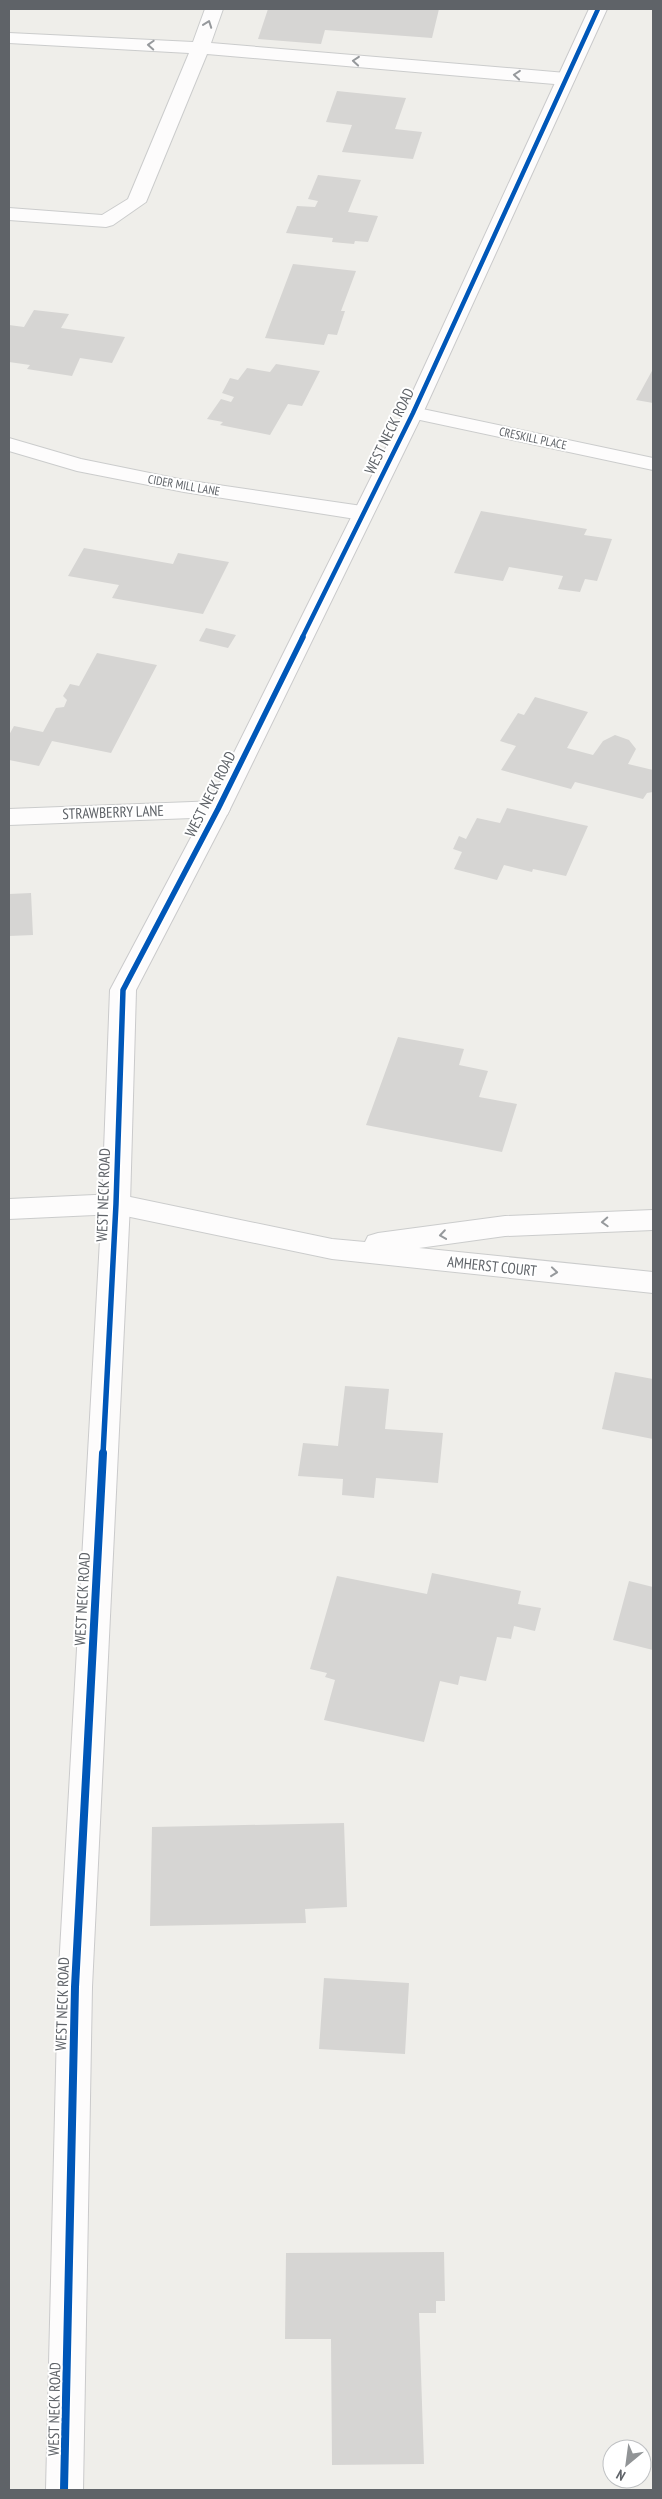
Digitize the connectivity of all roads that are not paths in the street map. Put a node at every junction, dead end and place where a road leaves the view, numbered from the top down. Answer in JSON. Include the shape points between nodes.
{"nodes":[{"id":1,"x":214,"y":9,"type":"edge"},
{"id":2,"x":598,"y":9,"type":"edge"},
{"id":3,"x":10,"y":38,"type":"edge"},
{"id":4,"x":200,"y":48,"type":"junction"},
{"id":5,"x":566,"y":79,"type":"junction"},
{"id":6,"x":9,"y":214,"type":"edge"},
{"id":7,"x":413,"y":413,"type":"junction"},
{"id":8,"x":9,"y":444,"type":"edge"},
{"id":9,"x":653,"y":464,"type":"edge"},
{"id":10,"x":362,"y":513,"type":"junction"},
{"id":11,"x":218,"y":808,"type":"junction"},
{"id":12,"x":9,"y":817,"type":"edge"},
{"id":13,"x":116,"y":1204,"type":"junction"},
{"id":14,"x":9,"y":1209,"type":"edge"},
{"id":15,"x":653,"y":1220,"type":"edge"},
{"id":16,"x":332,"y":1249,"type":"junction"},
{"id":17,"x":653,"y":1283,"type":"edge"},
{"id":18,"x":64,"y":2490,"type":"edge"}],
"edges":[{"from":4,"to":1,"type":"street","one_way":true},
{"from":2,"to":5,"type":"street","name":"WEST NECK ROAD"},
{"from":4,"to":3,"type":"street","one_way":true},
{"from":5,"to":4,"type":"street","one_way":true},
{"from":4,"to":6,"type":"street","via":[[136,202],[106,221]]},
{"from":5,"to":7,"type":"street","name":"WEST NECK ROAD"},
{"from":7,"to":9,"type":"street","name":"CRESKILL PLACE"},
{"from":7,"to":10,"type":"street","name":"WEST NECK ROAD"},
{"from":8,"to":10,"type":"street","name":"CIDER MILL LANE","via":[[78,465]]},
{"from":10,"to":11,"type":"street","name":"WEST NECK ROAD"},
{"from":11,"to":12,"type":"street","name":"STRAWBERRY LANE"},
{"from":11,"to":13,"type":"street","name":"WEST NECK ROAD","via":[[123,990]]},
{"from":13,"to":14,"type":"street","name":"AMHERST COURT"},
{"from":13,"to":16,"type":"street","name":"AMHERST COURT"},
{"from":13,"to":18,"type":"street","name":"WEST NECK ROAD","via":[[74,1987]]},
{"from":15,"to":16,"type":"street","name":"AMHERST COURT","one_way":true,"via":[[505,1226]]},
{"from":16,"to":17,"type":"street","name":"AMHERST COURT","one_way":true}]}
